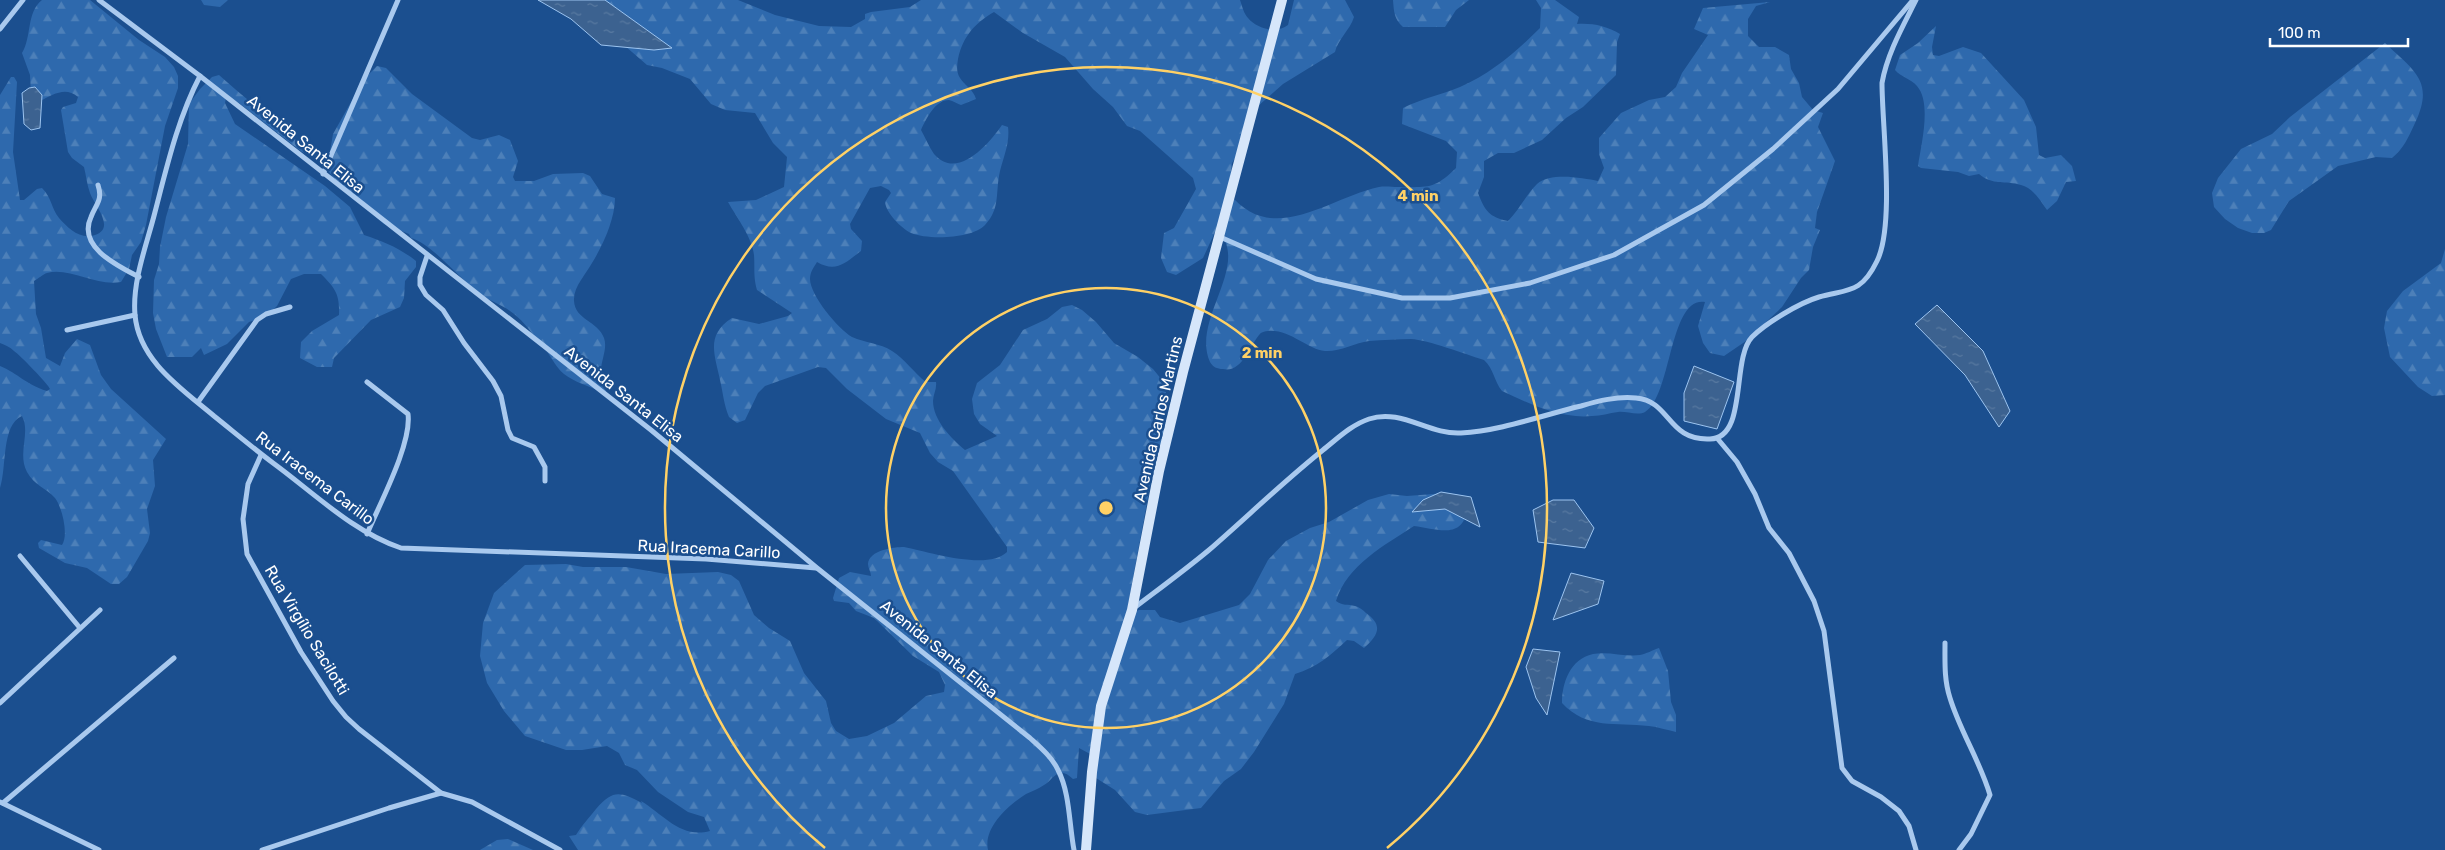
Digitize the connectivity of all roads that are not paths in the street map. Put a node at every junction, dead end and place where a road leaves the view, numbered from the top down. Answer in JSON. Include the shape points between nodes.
{"nodes":[{"id":1,"x":23,"y":0,"type":"edge"},
{"id":2,"x":99,"y":0,"type":"edge"},
{"id":3,"x":398,"y":0,"type":"edge"},
{"id":4,"x":1282,"y":0,"type":"edge"},
{"id":5,"x":1914,"y":0,"type":"edge"},
{"id":6,"x":0,"y":29,"type":"edge"},
{"id":7,"x":200,"y":76,"type":"junction"},
{"id":8,"x":323,"y":174,"type":"junction"},
{"id":9,"x":98,"y":185,"type":"dead end"},
{"id":10,"x":1220,"y":236,"type":"junction"},
{"id":11,"x":426,"y":256,"type":"junction"},
{"id":12,"x":139,"y":277,"type":"junction"},
{"id":13,"x":290,"y":307,"type":"dead end"},
{"id":14,"x":135,"y":315,"type":"junction"},
{"id":15,"x":67,"y":330,"type":"dead end"},
{"id":16,"x":367,"y":382,"type":"dead end"},
{"id":17,"x":198,"y":402,"type":"junction"},
{"id":18,"x":1717,"y":438,"type":"junction"},
{"id":19,"x":261,"y":454,"type":"junction"},
{"id":20,"x":545,"y":481,"type":"dead end"},
{"id":21,"x":367,"y":534,"type":"junction"},
{"id":22,"x":20,"y":556,"type":"dead end"},
{"id":23,"x":817,"y":568,"type":"junction"},
{"id":24,"x":100,"y":610,"type":"dead end"},
{"id":25,"x":1132,"y":610,"type":"junction"},
{"id":26,"x":80,"y":628,"type":"junction"},
{"id":27,"x":1945,"y":643,"type":"dead end"},
{"id":28,"x":174,"y":658,"type":"dead end"},
{"id":29,"x":0,"y":703,"type":"edge"},
{"id":30,"x":441,"y":793,"type":"junction"},
{"id":31,"x":2,"y":802,"type":"edge"},
{"id":32,"x":99,"y":850,"type":"edge"},
{"id":33,"x":262,"y":850,"type":"edge"},
{"id":34,"x":560,"y":850,"type":"edge"},
{"id":35,"x":1074,"y":850,"type":"edge"},
{"id":36,"x":1086,"y":850,"type":"edge"},
{"id":37,"x":1916,"y":850,"type":"edge"},
{"id":38,"x":1959,"y":850,"type":"edge"}],
"edges":[{"from":1,"to":6,"type":"street"},
{"from":2,"to":7,"type":"street","name":"Avenida Santa Elisa"},
{"from":3,"to":8,"type":"street"},
{"from":4,"to":10,"type":"street","name":"Avenida Carlos Martins"},
{"from":5,"to":10,"type":"street","via":[[1838,89],[1773,149],[1704,205],[1614,255],[1530,283],[1450,298],[1402,298],[1316,279]]},
{"from":5,"to":18,"type":"street","via":[[1883,77],[1886,214],[1882,249],[1877,261],[1866,279],[1853,289],[1805,303],[1752,338],[1740,366],[1735,414],[1729,427]]},
{"from":7,"to":8,"type":"street","name":"Avenida Santa Elisa"},
{"from":7,"to":12,"type":"street","name":"Rua Iracema Carillo","via":[[188,98],[167,162]]},
{"from":8,"to":11,"type":"street","name":"Avenida Santa Elisa"},
{"from":9,"to":12,"type":"street","via":[[101,193],[99,204],[90,217],[88,227],[91,239],[98,251],[113,264]]},
{"from":10,"to":25,"type":"street","name":"Avenida Carlos Martins","via":[[1161,462]]},
{"from":11,"to":20,"type":"street","via":[[420,285],[443,310],[493,381],[501,396],[512,438],[534,447],[545,467]]},
{"from":11,"to":23,"type":"street","name":"Avenida Santa Elisa","via":[[651,430]]},
{"from":12,"to":14,"type":"street","name":"Rua Iracema Carillo"},
{"from":13,"to":17,"type":"street","via":[[257,320]]},
{"from":14,"to":15,"type":"street"},
{"from":14,"to":17,"type":"street","name":"Rua Iracema Carillo","via":[[139,334],[152,358],[171,381]]},
{"from":16,"to":21,"type":"street","via":[[408,414],[409,421],[393,474]]},
{"from":17,"to":19,"type":"street","name":"Rua Iracema Carillo"},
{"from":18,"to":25,"type":"street","via":[[1680,432],[1660,408],[1639,398],[1604,400],[1458,434],[1390,416],[1370,419],[1343,434],[1309,461],[1208,551]]},
{"from":18,"to":37,"type":"street","via":[[1737,462],[1769,528],[1789,553],[1814,601],[1824,630],[1842,768],[1852,781],[1899,811],[1909,826]]},
{"from":19,"to":21,"type":"street","name":"Rua Iracema Carillo"},
{"from":19,"to":30,"type":"street","name":"Rua Virgílio Sacilotti","via":[[248,484],[243,519],[247,554],[301,652],[346,717]]},
{"from":21,"to":23,"type":"street","name":"Rua Iracema Carillo","via":[[401,548],[706,559]]},
{"from":22,"to":26,"type":"street"},
{"from":23,"to":35,"type":"street","name":"Avenida Santa Elisa","via":[[1044,750],[1062,780]]},
{"from":24,"to":26,"type":"street"},
{"from":25,"to":36,"type":"street","name":"Avenida Carlos Martins","via":[[1102,706],[1092,772]]},
{"from":26,"to":29,"type":"street"},
{"from":27,"to":38,"type":"street","via":[[1944,669],[1950,698],[1983,771],[1990,795],[1971,834]]},
{"from":28,"to":31,"type":"street"},
{"from":30,"to":33,"type":"street"},
{"from":30,"to":34,"type":"street","name":"Rua Virgílio Sacilotti","via":[[472,802]]},
{"from":31,"to":32,"type":"street"}]}
